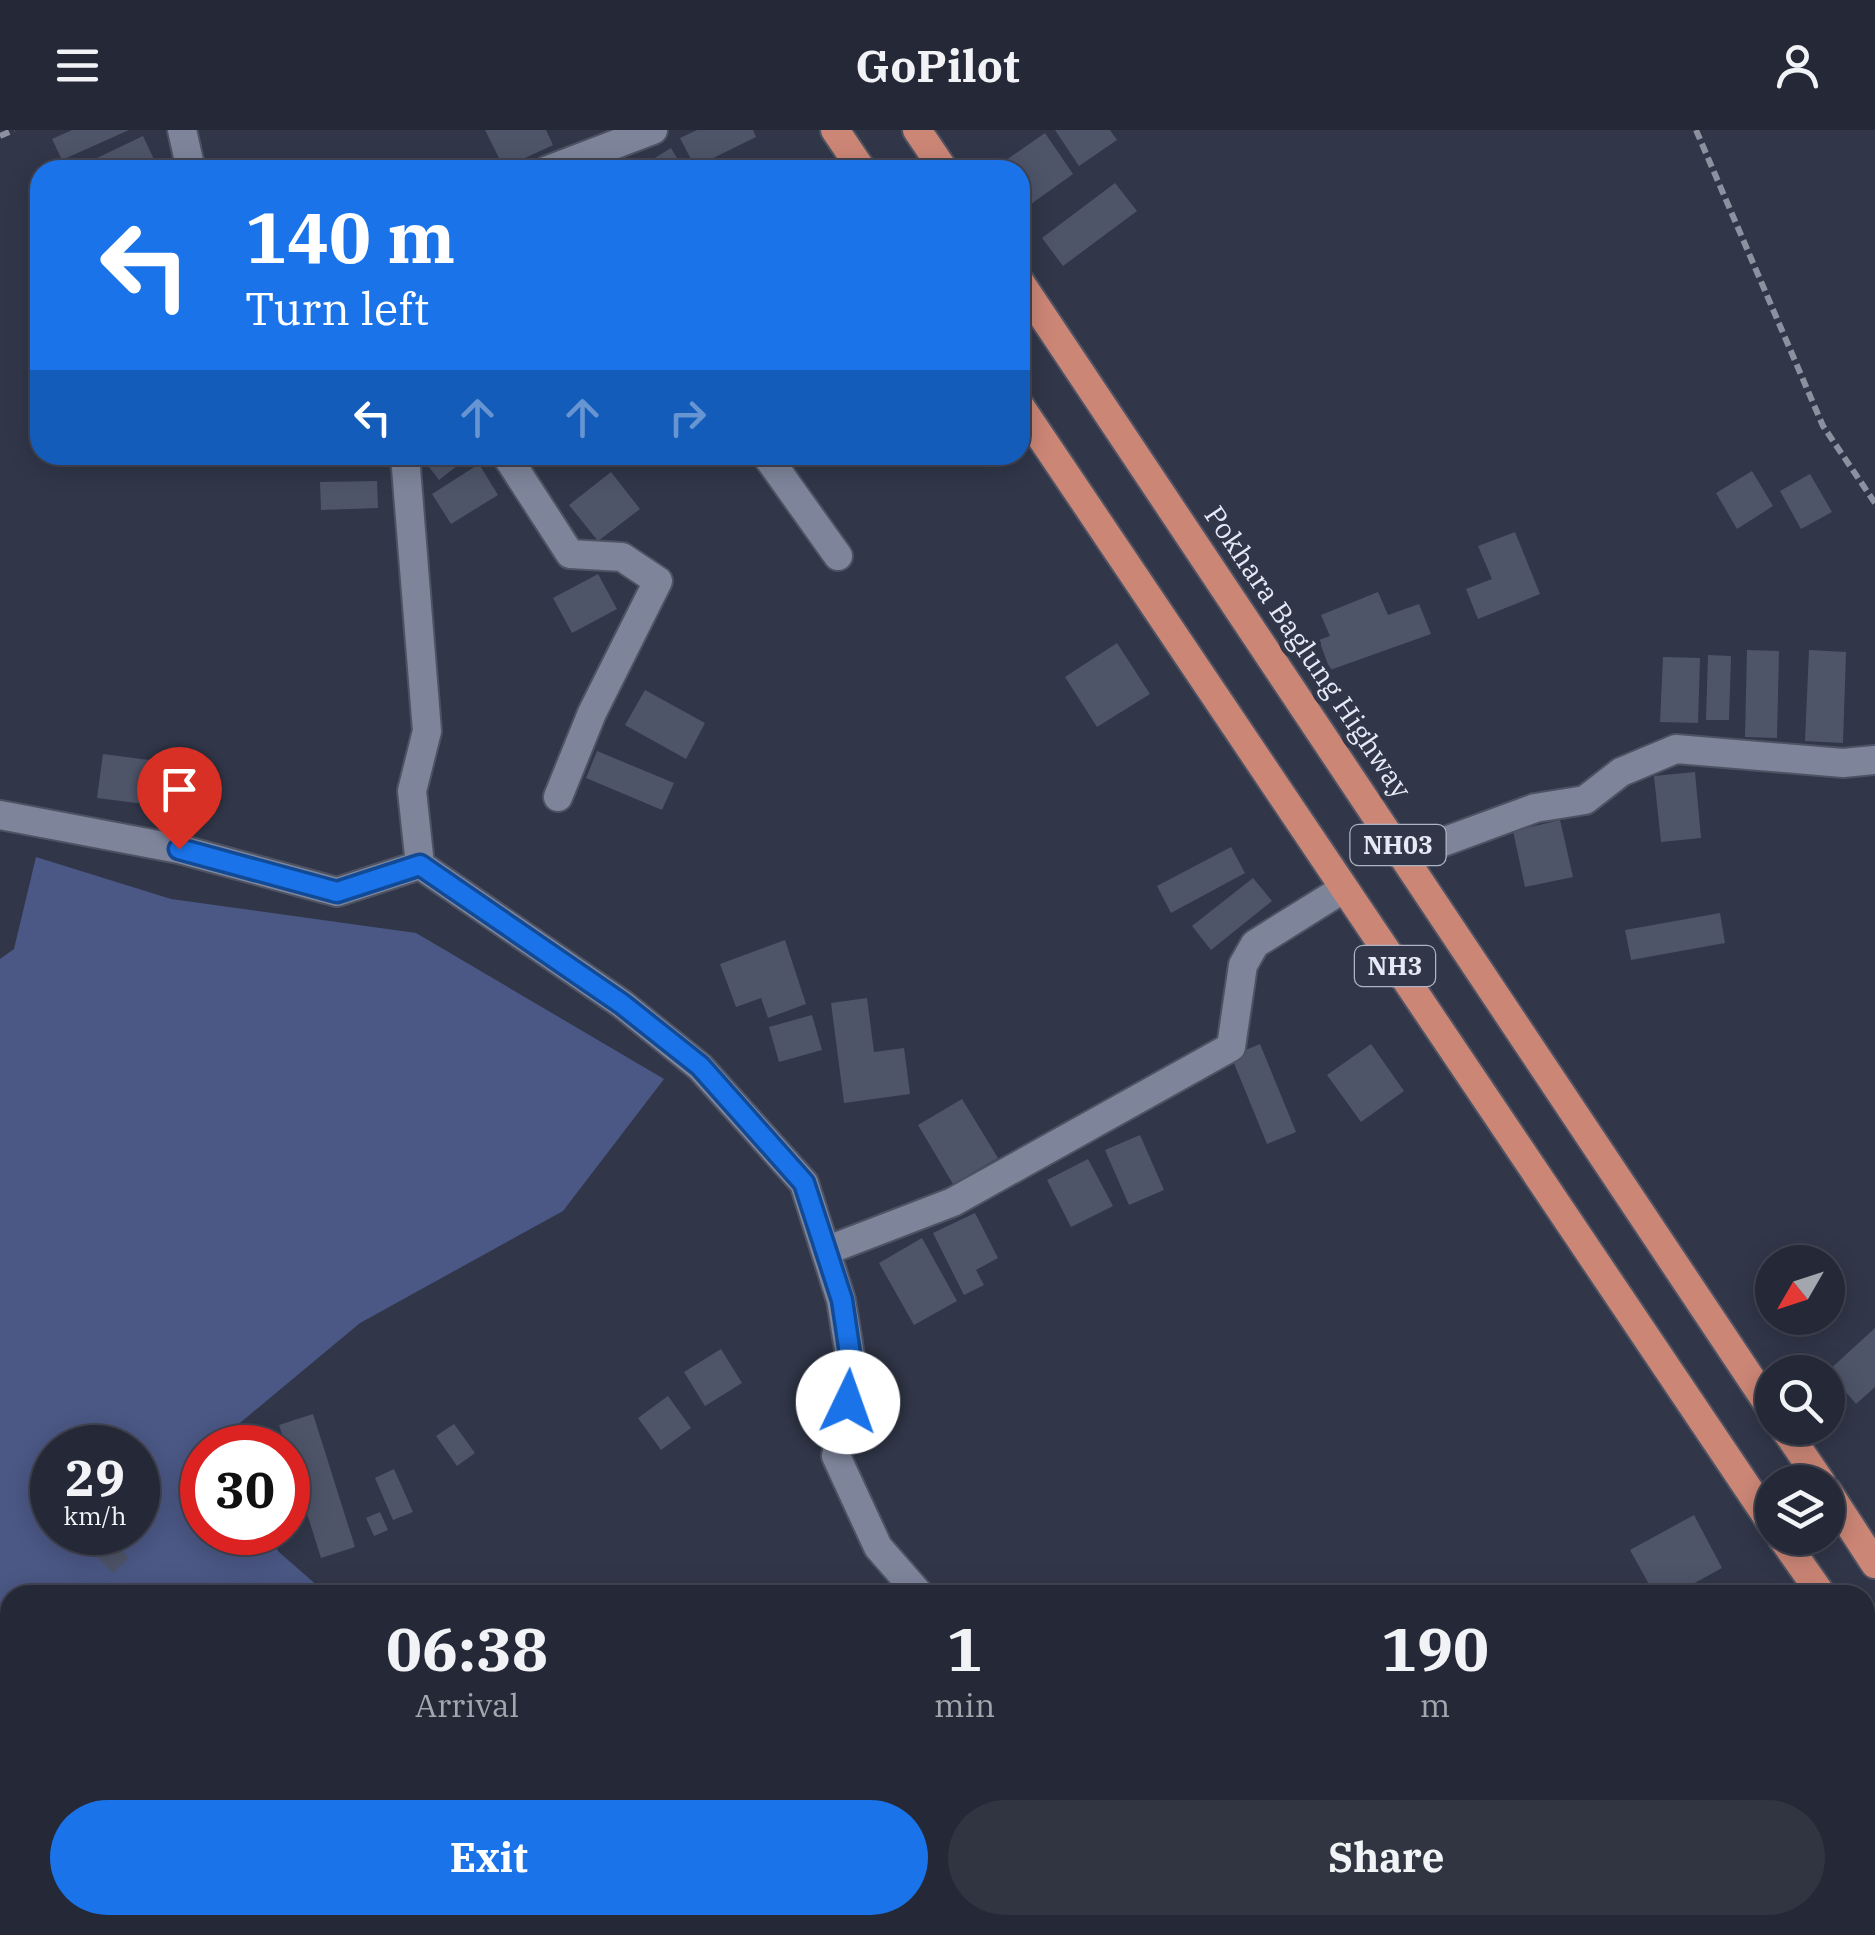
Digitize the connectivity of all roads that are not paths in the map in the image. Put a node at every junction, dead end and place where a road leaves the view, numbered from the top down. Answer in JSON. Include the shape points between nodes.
{"nodes":[{"id":1,"x":182,"y":130,"type":"edge"},
{"id":2,"x":652,"y":130,"type":"edge"},
{"id":3,"x":835,"y":130,"type":"edge"},
{"id":4,"x":916,"y":130,"type":"edge"},
{"id":5,"x":189,"y":160,"type":"edge"},
{"id":6,"x":599,"y":160,"type":"edge"},
{"id":7,"x":855,"y":160,"type":"edge"},
{"id":8,"x":937,"y":160,"type":"edge"},
{"id":9,"x":1030,"y":297,"type":"edge"},
{"id":10,"x":1030,"y":421,"type":"edge"},
{"id":11,"x":406,"y":465,"type":"edge"},
{"id":12,"x":512,"y":465,"type":"edge"},
{"id":13,"x":773,"y":465,"type":"edge"},
{"id":14,"x":838,"y":556,"type":"dead end"},
{"id":15,"x":1875,"y":760,"type":"edge"},
{"id":16,"x":558,"y":797,"type":"dead end"},
{"id":17,"x":0,"y":814,"type":"edge"},
{"id":18,"x":1405,"y":856,"type":"junction"},
{"id":19,"x":420,"y":865,"type":"junction"},
{"id":20,"x":1343,"y":888,"type":"junction"},
{"id":21,"x":828,"y":1250,"type":"junction"},
{"id":22,"x":1755,"y":1384,"type":"edge"},
{"id":23,"x":1755,"y":1499,"type":"edge"},
{"id":24,"x":1845,"y":1518,"type":"edge"},
{"id":25,"x":1794,"y":1555,"type":"edge"},
{"id":26,"x":1875,"y":1564,"type":"edge"},
{"id":27,"x":911,"y":1585,"type":"edge"},
{"id":28,"x":1815,"y":1585,"type":"edge"}],
"edges":[{"from":1,"to":5,"type":"street"},
{"from":2,"to":6,"type":"street"},
{"from":3,"to":7,"type":"highway"},
{"from":4,"to":8,"type":"highway"},
{"from":9,"to":18,"type":"highway","name":"Pokhara Baglung Highway","number":"NH03"},
{"from":10,"to":20,"type":"highway","number":"NH3"},
{"from":11,"to":19,"type":"street","via":[[427,731],[412,791]]},
{"from":12,"to":16,"type":"street","via":[[570,554],[622,557],[658,581]]},
{"from":13,"to":14,"type":"street"},
{"from":15,"to":18,"type":"street","via":[[1676,749],[1622,772],[1585,800],[1535,808]]},
{"from":17,"to":19,"type":"street","via":[[179,849],[337,892]]},
{"from":18,"to":22,"type":"highway","name":"Pokhara Baglung Highway","number":"NH03"},
{"from":19,"to":21,"type":"street","via":[[700,1066],[804,1183]]},
{"from":20,"to":21,"type":"street","via":[[1255,944],[1243,965],[1232,1046],[953,1202]]},
{"from":20,"to":23,"type":"highway","number":"NH3"},
{"from":21,"to":27,"type":"street","via":[[853,1374],[836,1456],[878,1546]]},
{"from":24,"to":26,"type":"highway"},
{"from":25,"to":28,"type":"highway"}]}
